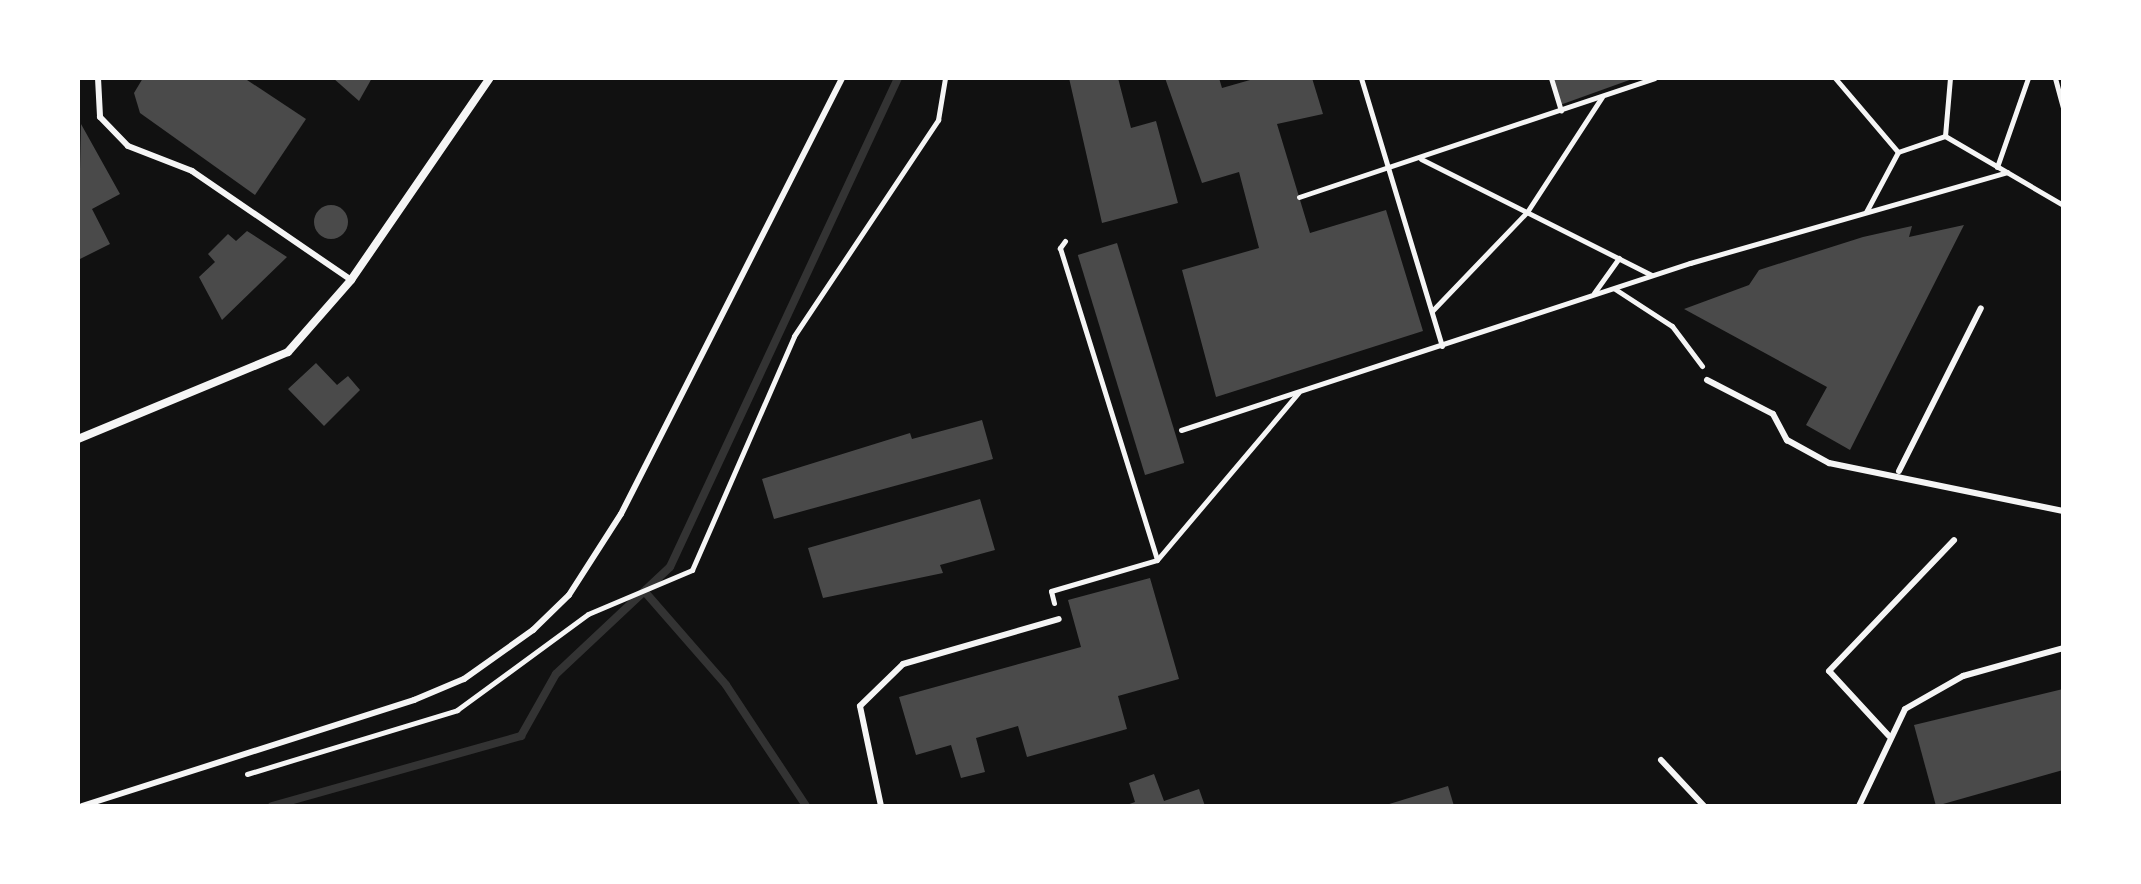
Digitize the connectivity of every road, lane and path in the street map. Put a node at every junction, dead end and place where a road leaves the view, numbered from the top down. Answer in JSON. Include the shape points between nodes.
{"nodes":[{"id":1,"x":98,"y":78,"type":"edge"},
{"id":2,"x":490,"y":78,"type":"edge"},
{"id":3,"x":842,"y":78,"type":"edge"},
{"id":4,"x":1361,"y":78,"type":"edge"},
{"id":5,"x":1551,"y":78,"type":"edge"},
{"id":6,"x":1655,"y":78,"type":"edge"},
{"id":7,"x":1835,"y":78,"type":"edge"},
{"id":8,"x":1950,"y":78,"type":"edge"},
{"id":9,"x":2028,"y":78,"type":"edge"},
{"id":10,"x":2055,"y":78,"type":"edge"},
{"id":11,"x":1603,"y":96,"type":"junction"},
{"id":12,"x":2063,"y":107,"type":"edge"},
{"id":13,"x":1561,"y":110,"type":"junction"},
{"id":14,"x":1945,"y":136,"type":"junction"},
{"id":15,"x":1898,"y":152,"type":"junction"},
{"id":16,"x":1420,"y":159,"type":"junction"},
{"id":17,"x":1997,"y":167,"type":"junction"},
{"id":18,"x":1388,"y":170,"type":"junction"},
{"id":19,"x":2007,"y":172,"type":"junction"},
{"id":20,"x":1299,"y":197,"type":"dead end"},
{"id":21,"x":2063,"y":205,"type":"edge"},
{"id":22,"x":1527,"y":212,"type":"junction"},
{"id":23,"x":1866,"y":213,"type":"junction"},
{"id":24,"x":1065,"y":241,"type":"dead end"},
{"id":25,"x":1619,"y":258,"type":"junction"},
{"id":26,"x":1653,"y":275,"type":"junction"},
{"id":27,"x":351,"y":280,"type":"junction"},
{"id":28,"x":1614,"y":288,"type":"junction"},
{"id":29,"x":1593,"y":295,"type":"junction"},
{"id":30,"x":1981,"y":308,"type":"dead end"},
{"id":31,"x":1432,"y":311,"type":"junction"},
{"id":32,"x":1442,"y":346,"type":"junction"},
{"id":33,"x":1707,"y":380,"type":"joint"},
{"id":34,"x":1300,"y":392,"type":"junction"},
{"id":35,"x":1181,"y":430,"type":"dead end"},
{"id":36,"x":78,"y":439,"type":"edge"},
{"id":37,"x":1899,"y":471,"type":"junction"},
{"id":38,"x":2063,"y":511,"type":"edge"},
{"id":39,"x":1954,"y":540,"type":"dead end"},
{"id":40,"x":1157,"y":560,"type":"junction"},
{"id":41,"x":1059,"y":619,"type":"joint"},
{"id":42,"x":2063,"y":648,"type":"edge"},
{"id":43,"x":1889,"y":736,"type":"junction"},
{"id":44,"x":1661,"y":760,"type":"dead end"},
{"id":45,"x":82,"y":806,"type":"edge"},
{"id":46,"x":881,"y":806,"type":"edge"},
{"id":47,"x":1704,"y":806,"type":"edge"},
{"id":48,"x":1859,"y":806,"type":"edge"}],
"edges":[{"from":1,"to":27,"type":"lane","via":[[100,117],[128,146],[192,171]]},
{"from":2,"to":27,"type":"street"},
{"from":3,"to":45,"type":"lane","via":[[621,514],[578,583],[542,621],[464,679],[426,695]]},
{"from":4,"to":18,"type":"path"},
{"from":5,"to":13,"type":"path"},
{"from":6,"to":11,"type":"path"},
{"from":7,"to":15,"type":"path"},
{"from":8,"to":14,"type":"path"},
{"from":9,"to":17,"type":"path"},
{"from":10,"to":12,"type":"path"},
{"from":11,"to":13,"type":"path"},
{"from":11,"to":22,"type":"path"},
{"from":13,"to":16,"type":"path"},
{"from":14,"to":15,"type":"path"},
{"from":14,"to":17,"type":"path"},
{"from":15,"to":23,"type":"path"},
{"from":16,"to":18,"type":"path"},
{"from":16,"to":22,"type":"path"},
{"from":17,"to":19,"type":"path"},
{"from":18,"to":20,"type":"path"},
{"from":18,"to":31,"type":"path"},
{"from":19,"to":21,"type":"path"},
{"from":19,"to":23,"type":"path"},
{"from":22,"to":25,"type":"path"},
{"from":22,"to":31,"type":"path"},
{"from":23,"to":26,"type":"path"},
{"from":24,"to":40,"type":"path","via":[[1060,248]]},
{"from":25,"to":26,"type":"path"},
{"from":25,"to":29,"type":"path"},
{"from":26,"to":28,"type":"path"},
{"from":27,"to":36,"type":"street","via":[[288,352]]},
{"from":28,"to":29,"type":"path"},
{"from":28,"to":33,"type":"path","via":[[1672,326]]},
{"from":29,"to":32,"type":"path"},
{"from":30,"to":37,"type":"lane"},
{"from":31,"to":32,"type":"path"},
{"from":32,"to":34,"type":"path"},
{"from":33,"to":37,"type":"lane","via":[[1773,414],[1787,440],[1829,463],[1880,476]]},
{"from":34,"to":35,"type":"path"},
{"from":34,"to":40,"type":"path"},
{"from":37,"to":38,"type":"lane"},
{"from":39,"to":43,"type":"lane","via":[[1829,671]]},
{"from":40,"to":41,"type":"path","via":[[1051,591]]},
{"from":41,"to":46,"type":"lane","via":[[903,664],[860,706]]},
{"from":42,"to":43,"type":"lane","via":[[1927,693],[1905,709]]},
{"from":43,"to":48,"type":"lane"},
{"from":44,"to":47,"type":"lane"}]}
